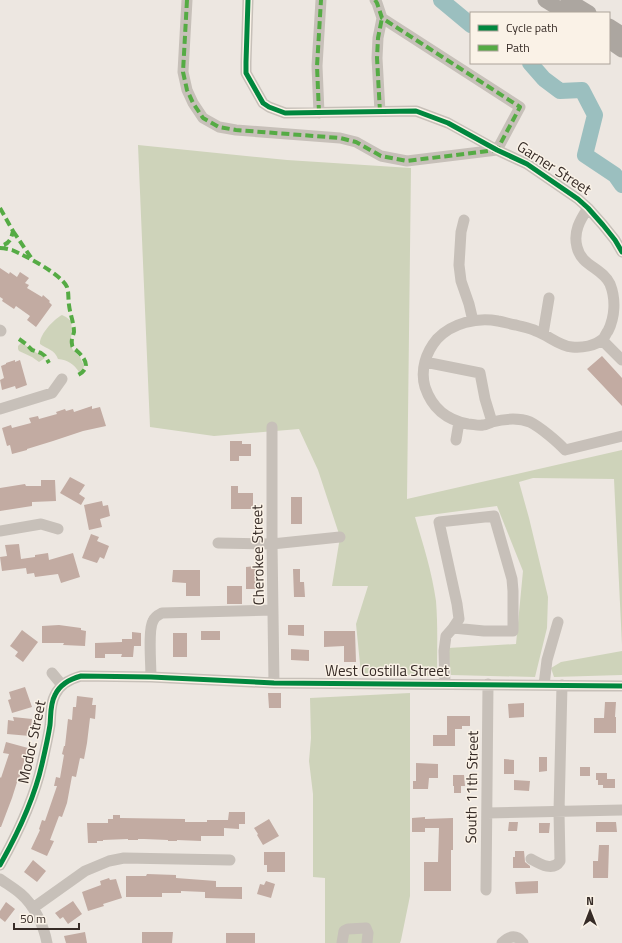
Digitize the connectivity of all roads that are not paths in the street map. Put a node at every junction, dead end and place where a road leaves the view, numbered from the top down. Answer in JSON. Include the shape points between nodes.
{"nodes":[{"id":1,"x":187,"y":0,"type":"edge"},
{"id":2,"x":248,"y":0,"type":"edge"},
{"id":3,"x":321,"y":0,"type":"edge"},
{"id":4,"x":375,"y":0,"type":"edge"},
{"id":5,"x":545,"y":0,"type":"edge"},
{"id":6,"x":568,"y":0,"type":"edge"},
{"id":7,"x":564,"y":12,"type":"edge"},
{"id":8,"x":587,"y":12,"type":"edge"},
{"id":9,"x":382,"y":18,"type":"junction"},
{"id":10,"x":610,"y":27,"type":"edge"},
{"id":11,"x":622,"y":34,"type":"edge"},
{"id":12,"x":610,"y":42,"type":"edge"},
{"id":13,"x":622,"y":50,"type":"edge"},
{"id":14,"x":380,"y":112,"type":"junction"},
{"id":15,"x":319,"y":113,"type":"junction"},
{"id":16,"x":497,"y":150,"type":"junction"},
{"id":17,"x":588,"y":208,"type":"junction"},
{"id":18,"x":464,"y":220,"type":"dead end"},
{"id":19,"x":622,"y":252,"type":"edge"},
{"id":20,"x":549,"y":298,"type":"dead end"},
{"id":21,"x":473,"y":321,"type":"junction"},
{"id":22,"x":543,"y":334,"type":"junction"},
{"id":23,"x":602,"y":340,"type":"junction"},
{"id":24,"x":622,"y":360,"type":"edge"},
{"id":25,"x":425,"y":362,"type":"junction"},
{"id":26,"x":62,"y":379,"type":"dead end"},
{"id":27,"x":0,"y":409,"type":"edge"},
{"id":28,"x":459,"y":422,"type":"junction"},
{"id":29,"x":492,"y":422,"type":"junction"},
{"id":30,"x":272,"y":427,"type":"dead end"},
{"id":31,"x":622,"y":436,"type":"edge"},
{"id":32,"x":456,"y":440,"type":"dead end"},
{"id":33,"x":58,"y":529,"type":"dead end"},
{"id":34,"x":0,"y":531,"type":"edge"},
{"id":35,"x":340,"y":537,"type":"dead end"},
{"id":36,"x":218,"y":543,"type":"dead end"},
{"id":37,"x":272,"y":544,"type":"junction"},
{"id":38,"x":273,"y":610,"type":"junction"},
{"id":39,"x":558,"y":622,"type":"dead end"},
{"id":40,"x":453,"y":628,"type":"junction"},
{"id":41,"x":52,"y":672,"type":"dead end"},
{"id":42,"x":151,"y":677,"type":"junction"},
{"id":43,"x":274,"y":683,"type":"junction"},
{"id":44,"x":445,"y":684,"type":"junction"},
{"id":45,"x":488,"y":684,"type":"junction"},
{"id":46,"x":62,"y":685,"type":"junction"},
{"id":47,"x":544,"y":685,"type":"junction"},
{"id":48,"x":562,"y":685,"type":"junction"},
{"id":49,"x":622,"y":686,"type":"edge"},
{"id":50,"x":622,"y":810,"type":"edge"},
{"id":51,"x":559,"y":812,"type":"junction"},
{"id":52,"x":486,"y":814,"type":"junction"},
{"id":53,"x":531,"y":859,"type":"dead end"},
{"id":54,"x":230,"y":860,"type":"dead end"},
{"id":55,"x":0,"y":865,"type":"edge"},
{"id":56,"x":0,"y":879,"type":"edge"},
{"id":57,"x":486,"y":890,"type":"dead end"},
{"id":58,"x":33,"y":908,"type":"junction"},
{"id":59,"x":47,"y":943,"type":"edge"},
{"id":60,"x":342,"y":943,"type":"edge"},
{"id":61,"x":367,"y":943,"type":"edge"},
{"id":62,"x":502,"y":943,"type":"edge"},
{"id":63,"x":523,"y":943,"type":"edge"}],
"edges":[{"from":1,"to":16,"type":"street","name":"Garner Street","via":[[183,72],[187,90],[203,118],[219,127],[340,138],[356,142],[381,156],[407,161]]},
{"from":2,"to":15,"type":"street","via":[[246,73],[263,103],[269,108],[285,113]]},
{"from":3,"to":15,"type":"street","via":[[317,66]]},
{"from":4,"to":9,"type":"street"},
{"from":5,"to":7,"type":"highway"},
{"from":6,"to":8,"type":"highway"},
{"from":9,"to":14,"type":"street","via":[[377,58]]},
{"from":9,"to":16,"type":"street","name":"Garner Street","via":[[520,107]]},
{"from":10,"to":11,"type":"highway"},
{"from":12,"to":13,"type":"highway"},
{"from":14,"to":15,"type":"street"},
{"from":14,"to":16,"type":"street","via":[[416,111],[448,123]]},
{"from":16,"to":17,"type":"street","name":"Garner Street","via":[[527,164]]},
{"from":17,"to":19,"type":"street","name":"Garner Street"},
{"from":17,"to":23,"type":"street","via":[[580,220],[576,233],[577,247],[582,259],[606,277],[613,291],[611,324]]},
{"from":18,"to":21,"type":"street","via":[[461,232],[461,281]]},
{"from":20,"to":22,"type":"street"},
{"from":21,"to":22,"type":"street","via":[[497,321]]},
{"from":21,"to":25,"type":"street","via":[[455,326],[443,333],[428,352]]},
{"from":22,"to":23,"type":"street","via":[[570,347],[582,348]]},
{"from":23,"to":24,"type":"street"},
{"from":25,"to":28,"type":"street","via":[[423,381],[429,399],[443,414]]},
{"from":25,"to":29,"type":"street","via":[[480,373]]},
{"from":26,"to":27,"type":"street","via":[[52,393]]},
{"from":28,"to":29,"type":"street","via":[[483,425]]},
{"from":28,"to":32,"type":"street"},
{"from":29,"to":31,"type":"street","via":[[508,418],[531,422],[565,450]]},
{"from":30,"to":37,"type":"street","name":"Cherokee Street"},
{"from":33,"to":34,"type":"street","via":[[41,524]]},
{"from":35,"to":37,"type":"street"},
{"from":36,"to":37,"type":"street"},
{"from":37,"to":38,"type":"street","name":"Cherokee Street"},
{"from":38,"to":42,"type":"street","via":[[162,613],[156,616],[151,631]]},
{"from":38,"to":43,"type":"street","name":"Cherokee Street"},
{"from":39,"to":47,"type":"street","via":[[547,660]]},
{"from":40,"to":40,"type":"street","via":[[459,619],[439,522],[494,516],[514,591],[513,631]]},
{"from":40,"to":44,"type":"street","via":[[446,636]]},
{"from":41,"to":46,"type":"street"},
{"from":42,"to":43,"type":"street","name":"West Costilla Street"},
{"from":42,"to":46,"type":"street","name":"Modoc Street","via":[[81,676]]},
{"from":43,"to":44,"type":"street","name":"West Costilla Street"},
{"from":44,"to":45,"type":"street","name":"West Costilla Street"},
{"from":45,"to":47,"type":"street","name":"West Costilla Street"},
{"from":45,"to":52,"type":"street","name":"South 11th Street"},
{"from":46,"to":55,"type":"street","name":"Modoc Street","via":[[52,702],[47,743],[37,784],[22,825]]},
{"from":47,"to":48,"type":"street","name":"West Costilla Street"},
{"from":48,"to":49,"type":"street","name":"West Costilla Street"},
{"from":48,"to":51,"type":"street"},
{"from":50,"to":51,"type":"street"},
{"from":51,"to":52,"type":"street"},
{"from":51,"to":53,"type":"street","via":[[558,865],[552,867]]},
{"from":52,"to":57,"type":"street","name":"South 11th Street"},
{"from":54,"to":58,"type":"street","via":[[124,858],[109,861],[85,871]]},
{"from":56,"to":58,"type":"street","via":[[22,895]]},
{"from":58,"to":59,"type":"street"},
{"from":60,"to":61,"type":"street","via":[[344,931],[366,928]]},
{"from":62,"to":63,"type":"street","via":[[512,937]]}]}
